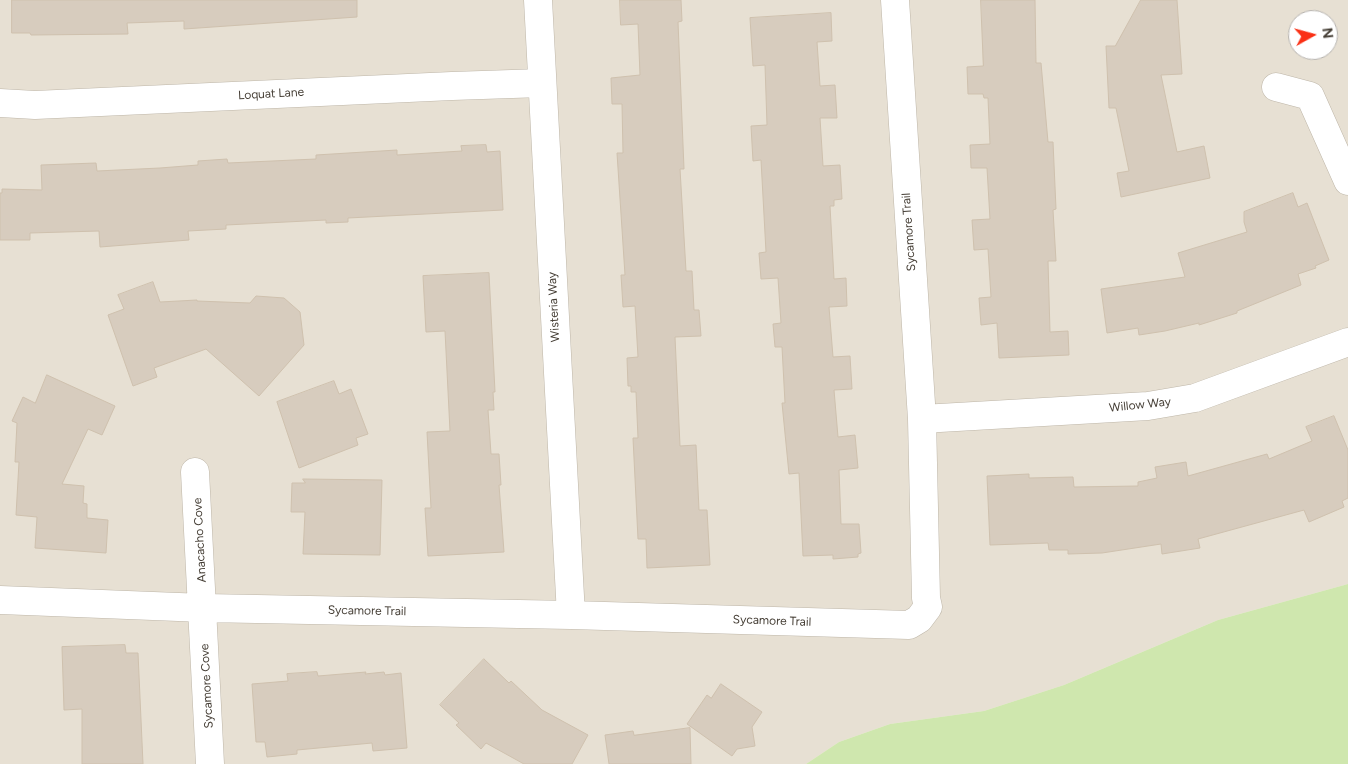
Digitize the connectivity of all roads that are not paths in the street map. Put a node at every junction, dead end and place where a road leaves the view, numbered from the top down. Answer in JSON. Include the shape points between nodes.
{"nodes":[{"id":1,"x":538,"y":0,"type":"edge"},
{"id":2,"x":895,"y":0,"type":"edge"},
{"id":3,"x":542,"y":83,"type":"junction"},
{"id":4,"x":1276,"y":87,"type":"dead end"},
{"id":5,"x":0,"y":104,"type":"edge"},
{"id":6,"x":1348,"y":182,"type":"edge"},
{"id":7,"x":1348,"y":342,"type":"edge"},
{"id":8,"x":922,"y":419,"type":"junction"},
{"id":9,"x":196,"y":472,"type":"dead end"},
{"id":10,"x":0,"y":600,"type":"edge"},
{"id":11,"x":204,"y":608,"type":"junction"},
{"id":12,"x":572,"y":615,"type":"junction"},
{"id":13,"x":210,"y":764,"type":"edge"}],
"edges":[{"from":1,"to":3,"type":"street","name":"Wisteria Way"},
{"from":2,"to":8,"type":"street","name":"Sycamore Trail"},
{"from":3,"to":5,"type":"street","name":"Loquat Lane"},
{"from":3,"to":12,"type":"street","name":"Wisteria Way"},
{"from":4,"to":6,"type":"street","via":[[1310,96]]},
{"from":7,"to":8,"type":"street","name":"Willow Way","via":[[1195,398],[1148,406]]},
{"from":8,"to":12,"type":"street","name":"Sycamore Trail","via":[[928,607],[919,619],[909,625]]},
{"from":9,"to":11,"type":"street","name":"Anacacho Cove"},
{"from":10,"to":11,"type":"street","name":"Sycamore Trail"},
{"from":11,"to":12,"type":"street","name":"Sycamore Trail"},
{"from":11,"to":13,"type":"street","name":"Sycamore Cove"}]}
